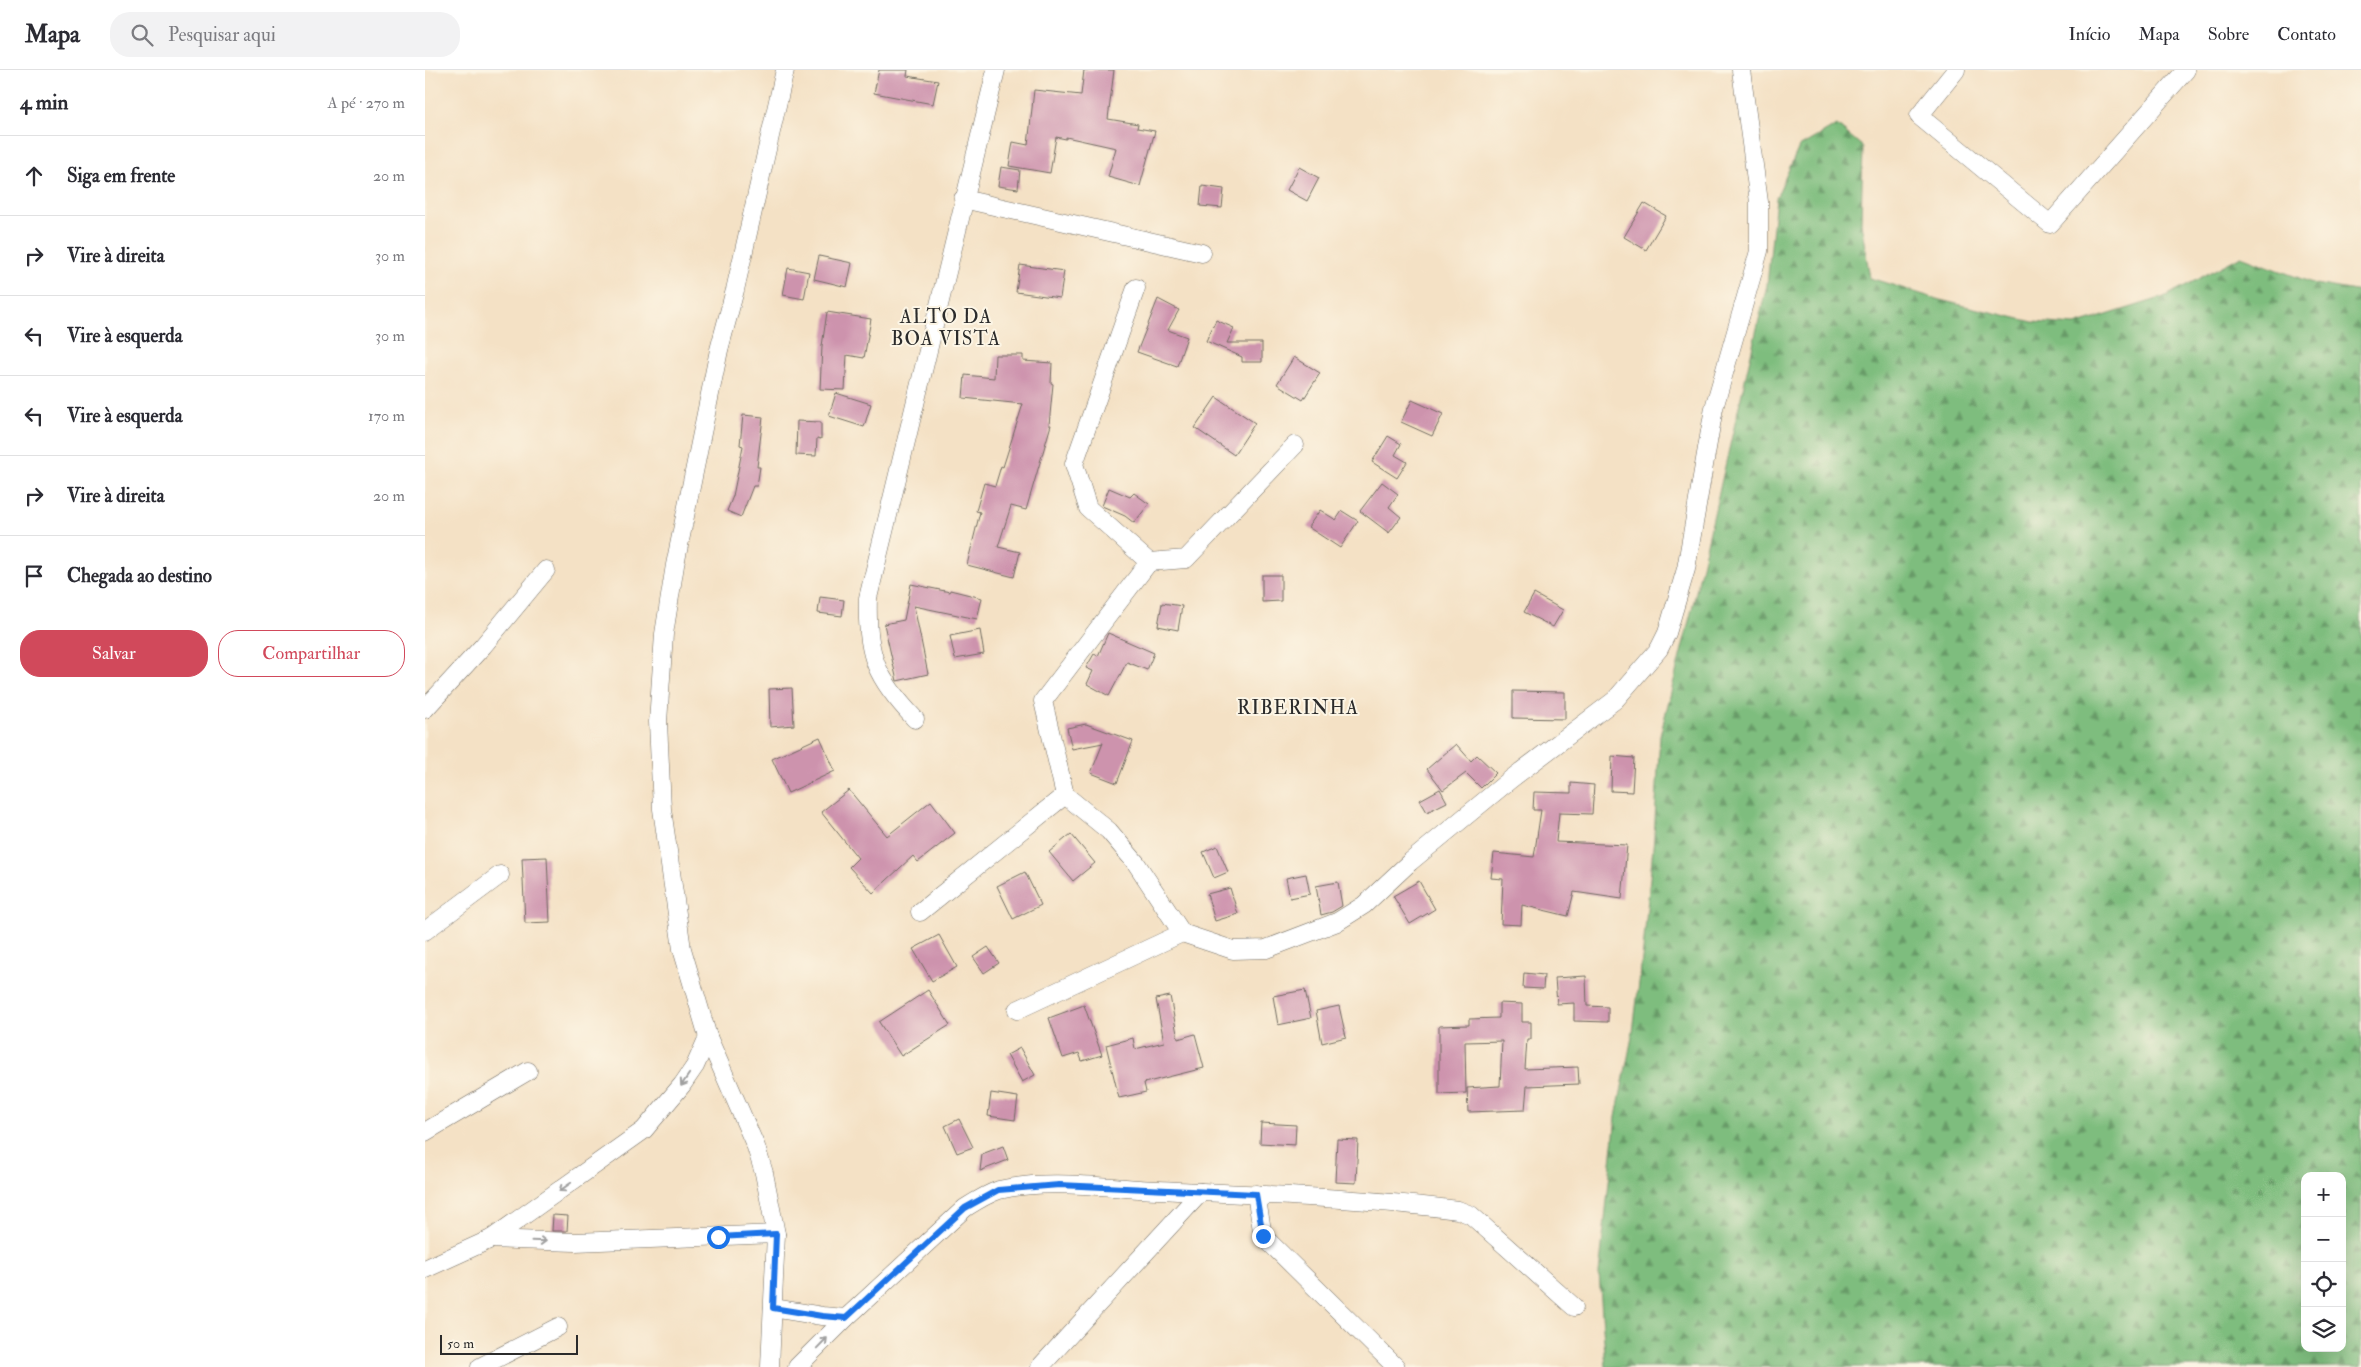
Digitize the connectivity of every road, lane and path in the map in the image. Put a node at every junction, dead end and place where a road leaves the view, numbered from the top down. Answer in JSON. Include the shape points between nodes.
{"nodes":[{"id":1,"x":785,"y":70,"type":"edge"},
{"id":2,"x":996,"y":70,"type":"edge"},
{"id":3,"x":1741,"y":70,"type":"edge"},
{"id":4,"x":1956,"y":70,"type":"edge"},
{"id":5,"x":2186,"y":70,"type":"edge"},
{"id":6,"x":963,"y":199,"type":"junction"},
{"id":7,"x":1202,"y":254,"type":"dead end"},
{"id":8,"x":1136,"y":288,"type":"dead end"},
{"id":9,"x":1295,"y":445,"type":"dead end"},
{"id":10,"x":1149,"y":562,"type":"junction"},
{"id":11,"x":546,"y":570,"type":"dead end"},
{"id":12,"x":425,"y":708,"type":"edge"},
{"id":13,"x":915,"y":719,"type":"dead end"},
{"id":14,"x":1065,"y":795,"type":"junction"},
{"id":15,"x":499,"y":875,"type":"dead end"},
{"id":16,"x":919,"y":912,"type":"dead end"},
{"id":17,"x":425,"y":930,"type":"edge"},
{"id":18,"x":1182,"y":933,"type":"junction"},
{"id":19,"x":1017,"y":1010,"type":"dead end"},
{"id":20,"x":708,"y":1037,"type":"junction"},
{"id":21,"x":528,"y":1072,"type":"dead end"},
{"id":22,"x":425,"y":1132,"type":"edge"},
{"id":23,"x":1201,"y":1192,"type":"junction"},
{"id":24,"x":1256,"y":1194,"type":"junction"},
{"id":25,"x":776,"y":1234,"type":"junction"},
{"id":26,"x":491,"y":1239,"type":"junction"},
{"id":27,"x":425,"y":1269,"type":"edge"},
{"id":28,"x":1574,"y":1307,"type":"dead end"},
{"id":29,"x":773,"y":1308,"type":"junction"},
{"id":30,"x":846,"y":1318,"type":"junction"},
{"id":31,"x":559,"y":1327,"type":"dead end"},
{"id":32,"x":480,"y":1367,"type":"edge"},
{"id":33,"x":769,"y":1367,"type":"edge"},
{"id":34,"x":797,"y":1367,"type":"edge"},
{"id":35,"x":1040,"y":1367,"type":"edge"},
{"id":36,"x":1396,"y":1367,"type":"edge"}],
"edges":[{"from":1,"to":20,"type":"street","via":[[719,350],[670,590],[662,663],[659,722],[662,809],[680,940]]},
{"from":2,"to":6,"type":"street"},
{"from":3,"to":18,"type":"street","via":[[1759,202],[1759,251],[1714,408],[1686,569],[1659,649],[1615,700],[1511,779],[1364,904],[1337,922],[1266,948],[1233,950]]},
{"from":4,"to":5,"type":"street","via":[[1919,116],[2050,224]]},
{"from":6,"to":7,"type":"street"},
{"from":6,"to":13,"type":"street","via":[[868,598],[868,640],[873,659],[892,694]]},
{"from":8,"to":10,"type":"street","via":[[1074,464],[1088,508]]},
{"from":9,"to":10,"type":"street","via":[[1186,559]]},
{"from":10,"to":14,"type":"street","via":[[1043,701]]},
{"from":11,"to":12,"type":"street","via":[[483,646]]},
{"from":14,"to":16,"type":"street"},
{"from":14,"to":18,"type":"street","via":[[1109,831],[1136,863]]},
{"from":15,"to":17,"type":"street"},
{"from":18,"to":19,"type":"street"},
{"from":20,"to":25,"type":"street","via":[[756,1147],[765,1174]]},
{"from":20,"to":26,"type":"street","one_way":true,"via":[[682,1086],[644,1130]]},
{"from":21,"to":22,"type":"street"},
{"from":23,"to":24,"type":"street"},
{"from":23,"to":30,"type":"street","via":[[1059,1185],[998,1190],[965,1208]]},
{"from":23,"to":35,"type":"street"},
{"from":24,"to":28,"type":"street","via":[[1458,1210],[1476,1220]]},
{"from":24,"to":36,"type":"street","via":[[1263,1236]]},
{"from":26,"to":25,"type":"street","one_way":true,"via":[[575,1242]]},
{"from":25,"to":29,"type":"street"},
{"from":26,"to":27,"type":"street"},
{"from":29,"to":30,"type":"street"},
{"from":29,"to":33,"type":"street"},
{"from":34,"to":30,"type":"street","one_way":true},
{"from":31,"to":32,"type":"street"}]}
